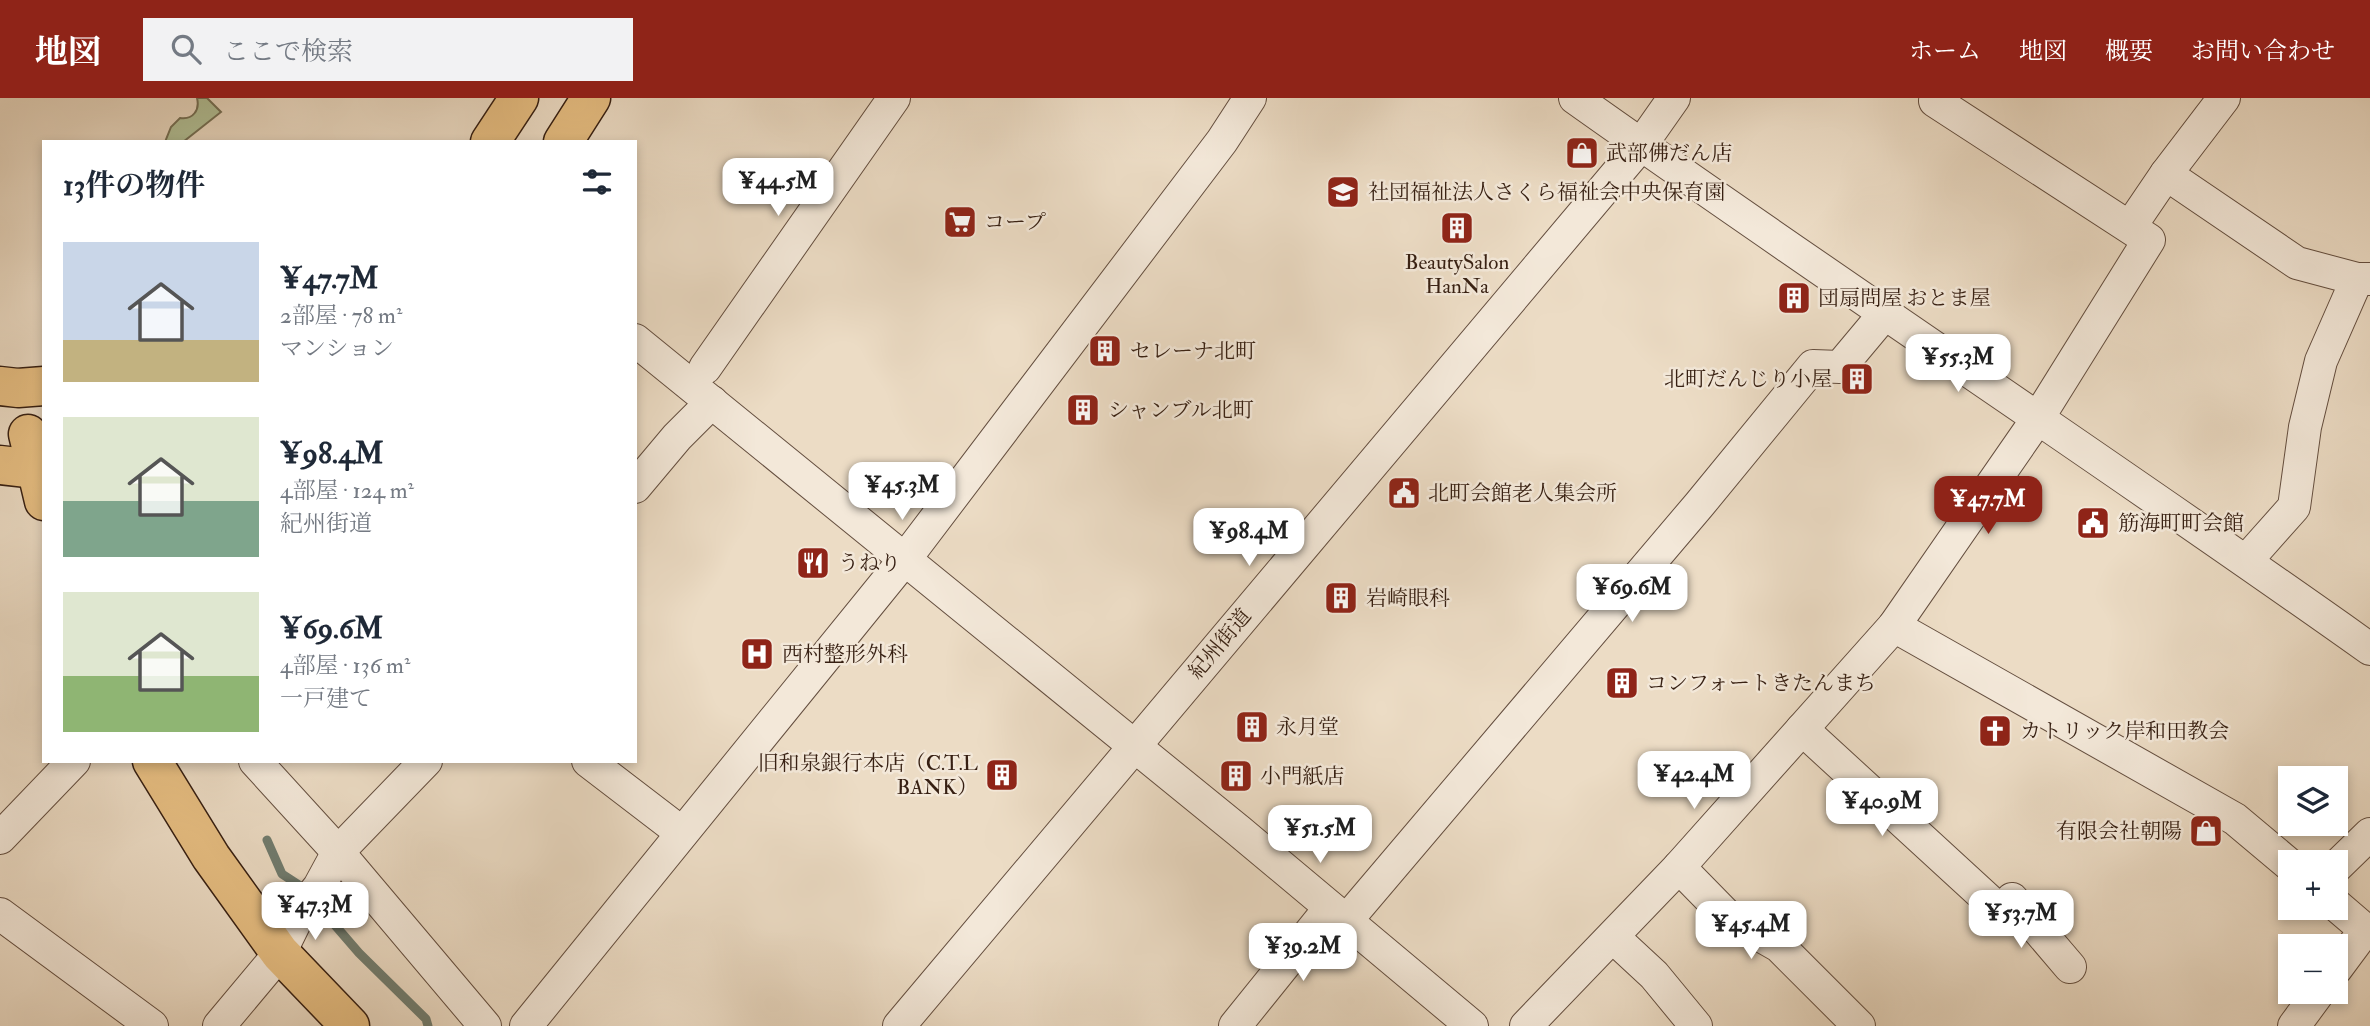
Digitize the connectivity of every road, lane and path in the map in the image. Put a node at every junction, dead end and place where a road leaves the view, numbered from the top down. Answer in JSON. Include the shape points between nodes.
{"nodes":[{"id":1,"x":519,"y":98,"type":"edge"},
{"id":2,"x":591,"y":98,"type":"edge"},
{"id":3,"x":894,"y":98,"type":"edge"},
{"id":4,"x":1251,"y":98,"type":"edge"},
{"id":5,"x":1575,"y":98,"type":"edge"},
{"id":6,"x":1674,"y":98,"type":"edge"},
{"id":7,"x":1937,"y":98,"type":"edge"},
{"id":8,"x":2224,"y":98,"type":"edge"},
{"id":9,"x":491,"y":140,"type":"edge"},
{"id":10,"x":564,"y":140,"type":"edge"},
{"id":11,"x":1641,"y":145,"type":"junction"},
{"id":12,"x":2166,"y":174,"type":"junction"},
{"id":13,"x":2130,"y":227,"type":"junction"},
{"id":14,"x":2364,"y":279,"type":"edge"},
{"id":15,"x":1886,"y":312,"type":"junction"},
{"id":16,"x":637,"y":342,"type":"edge"},
{"id":17,"x":705,"y":368,"type":"dead end"},
{"id":18,"x":0,"y":386,"type":"edge"},
{"id":19,"x":42,"y":387,"type":"edge"},
{"id":20,"x":712,"y":402,"type":"junction"},
{"id":21,"x":2038,"y":418,"type":"junction"},
{"id":22,"x":637,"y":485,"type":"edge"},
{"id":23,"x":905,"y":559,"type":"junction"},
{"id":24,"x":2246,"y":562,"type":"junction"},
{"id":25,"x":1894,"y":626,"type":"junction"},
{"id":26,"x":2370,"y":649,"type":"edge"},
{"id":27,"x":1802,"y":729,"type":"junction"},
{"id":28,"x":1135,"y":746,"type":"junction"},
{"id":29,"x":72,"y":763,"type":"edge"},
{"id":30,"x":153,"y":763,"type":"edge"},
{"id":31,"x":257,"y":763,"type":"edge"},
{"id":32,"x":424,"y":763,"type":"edge"},
{"id":33,"x":591,"y":763,"type":"edge"},
{"id":34,"x":682,"y":833,"type":"junction"},
{"id":35,"x":2370,"y":834,"type":"edge"},
{"id":36,"x":0,"y":838,"type":"edge"},
{"id":37,"x":338,"y":852,"type":"junction"},
{"id":38,"x":2278,"y":855,"type":"edge"},
{"id":39,"x":2348,"y":855,"type":"edge"},
{"id":40,"x":1679,"y":867,"type":"junction"},
{"id":41,"x":0,"y":914,"type":"edge"},
{"id":42,"x":1338,"y":914,"type":"junction"},
{"id":43,"x":2348,"y":915,"type":"edge"},
{"id":44,"x":2368,"y":932,"type":"edge"},
{"id":45,"x":1613,"y":937,"type":"junction"},
{"id":46,"x":280,"y":953,"type":"junction"},
{"id":47,"x":2348,"y":955,"type":"edge"},
{"id":48,"x":2070,"y":967,"type":"dead end"},
{"id":49,"x":2310,"y":1004,"type":"edge"},
{"id":50,"x":1857,"y":1025,"type":"edge"},
{"id":51,"x":152,"y":1026,"type":"edge"},
{"id":52,"x":219,"y":1026,"type":"edge"},
{"id":53,"x":351,"y":1026,"type":"edge"},
{"id":54,"x":485,"y":1026,"type":"edge"},
{"id":55,"x":526,"y":1026,"type":"edge"},
{"id":56,"x":899,"y":1026,"type":"edge"},
{"id":57,"x":1235,"y":1026,"type":"edge"},
{"id":58,"x":1472,"y":1026,"type":"edge"},
{"id":59,"x":1526,"y":1026,"type":"edge"},
{"id":60,"x":1696,"y":1026,"type":"edge"},
{"id":61,"x":2294,"y":1026,"type":"edge"}],
"edges":[{"from":1,"to":9,"type":"main road"},
{"from":2,"to":10,"type":"main road"},
{"from":3,"to":17,"type":"street"},
{"from":4,"to":23,"type":"street"},
{"from":5,"to":11,"type":"street"},
{"from":6,"to":11,"type":"street","name":"紀州街道"},
{"from":7,"to":13,"type":"street","via":[[1935,101]]},
{"from":8,"to":12,"type":"street"},
{"from":11,"to":15,"type":"street"},
{"from":11,"to":28,"type":"street","name":"紀州街道"},
{"from":12,"to":13,"type":"street"},
{"from":12,"to":14,"type":"street","via":[[2297,263]]},
{"from":13,"to":21,"type":"street","via":[[2149,240]]},
{"from":14,"to":24,"type":"street","via":[[2321,361],[2305,427],[2294,507]]},
{"from":15,"to":21,"type":"street"},
{"from":15,"to":42,"type":"street","via":[[1840,367],[1814,366],[1690,515]]},
{"from":16,"to":20,"type":"street"},
{"from":18,"to":19,"type":"main road"},
{"from":20,"to":22,"type":"street"},
{"from":20,"to":23,"type":"street"},
{"from":21,"to":24,"type":"street"},
{"from":21,"to":25,"type":"street"},
{"from":23,"to":28,"type":"street"},
{"from":23,"to":34,"type":"street"},
{"from":24,"to":26,"type":"street"},
{"from":25,"to":27,"type":"street"},
{"from":25,"to":38,"type":"street","via":[[2235,820]]},
{"from":27,"to":40,"type":"street"},
{"from":27,"to":48,"type":"street","via":[[2004,903]]},
{"from":28,"to":42,"type":"street"},
{"from":28,"to":56,"type":"street","name":"紀州街道"},
{"from":29,"to":36,"type":"street"},
{"from":30,"to":46,"type":"main road","via":[[211,857]]},
{"from":31,"to":37,"type":"street"},
{"from":32,"to":37,"type":"street"},
{"from":33,"to":34,"type":"street"},
{"from":34,"to":55,"type":"street"},
{"from":35,"to":39,"type":"street"},
{"from":37,"to":46,"type":"street"},
{"from":37,"to":54,"type":"street"},
{"from":40,"to":45,"type":"street"},
{"from":40,"to":50,"type":"street","via":[[1728,917],[1779,946]]},
{"from":41,"to":51,"type":"street"},
{"from":42,"to":57,"type":"street"},
{"from":42,"to":58,"type":"street"},
{"from":43,"to":44,"type":"street"},
{"from":44,"to":47,"type":"street"},
{"from":45,"to":59,"type":"street"},
{"from":45,"to":60,"type":"street","via":[[1654,975]]},
{"from":46,"to":52,"type":"street"},
{"from":46,"to":53,"type":"main road"},
{"from":49,"to":61,"type":"street"}]}
